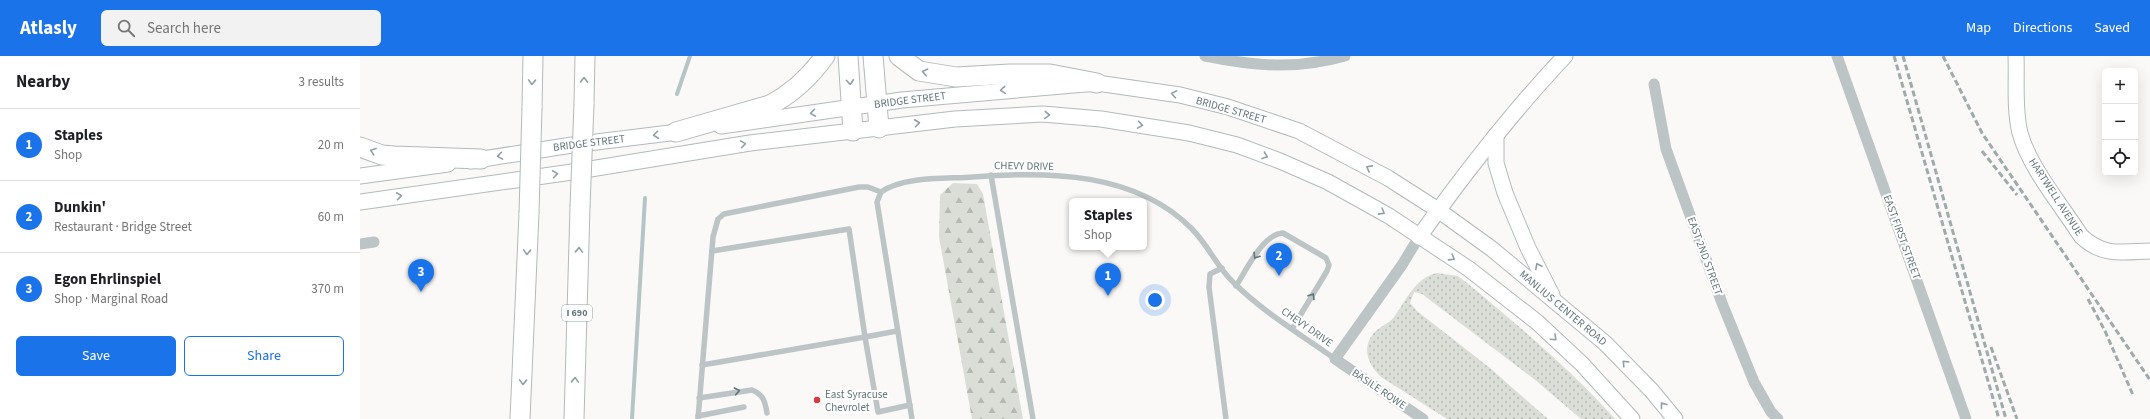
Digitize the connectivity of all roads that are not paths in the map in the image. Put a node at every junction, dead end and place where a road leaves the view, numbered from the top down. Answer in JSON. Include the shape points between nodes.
{"nodes":[{"id":1,"x":533,"y":56,"type":"edge"},
{"id":2,"x":585,"y":56,"type":"edge"},
{"id":3,"x":825,"y":56,"type":"edge"},
{"id":4,"x":848,"y":56,"type":"edge"},
{"id":5,"x":873,"y":56,"type":"edge"},
{"id":6,"x":899,"y":56,"type":"edge"},
{"id":7,"x":1205,"y":56,"type":"edge"},
{"id":8,"x":1345,"y":56,"type":"edge"},
{"id":9,"x":1565,"y":56,"type":"edge"},
{"id":10,"x":1837,"y":56,"type":"edge"},
{"id":11,"x":2016,"y":56,"type":"edge"},
{"id":12,"x":1097,"y":84,"type":"junction"},
{"id":13,"x":1654,"y":84,"type":"dead end"},
{"id":14,"x":876,"y":104,"type":"junction"},
{"id":15,"x":852,"y":107,"type":"junction"},
{"id":16,"x":879,"y":128,"type":"junction"},
{"id":17,"x":853,"y":131,"type":"junction"},
{"id":18,"x":676,"y":132,"type":"junction"},
{"id":19,"x":1496,"y":135,"type":"junction"},
{"id":20,"x":360,"y":147,"type":"edge"},
{"id":21,"x":481,"y":159,"type":"junction"},
{"id":22,"x":991,"y":175,"type":"junction"},
{"id":23,"x":360,"y":176,"type":"edge"},
{"id":24,"x":881,"y":192,"type":"junction"},
{"id":25,"x":360,"y":202,"type":"edge"},
{"id":26,"x":1438,"y":210,"type":"junction"},
{"id":27,"x":1420,"y":237,"type":"junction"},
{"id":28,"x":374,"y":242,"type":"dead end"},
{"id":29,"x":360,"y":244,"type":"edge"},
{"id":30,"x":712,"y":251,"type":"junction"},
{"id":31,"x":2150,"y":251,"type":"edge"},
{"id":32,"x":1222,"y":268,"type":"junction"},
{"id":33,"x":1236,"y":286,"type":"junction"},
{"id":34,"x":1556,"y":301,"type":"junction"},
{"id":35,"x":1292,"y":329,"type":"junction"},
{"id":36,"x":897,"y":331,"type":"junction"},
{"id":37,"x":865,"y":337,"type":"junction"},
{"id":38,"x":1334,"y":359,"type":"junction"},
{"id":39,"x":702,"y":365,"type":"junction"},
{"id":40,"x":699,"y":398,"type":"junction"},
{"id":41,"x":910,"y":405,"type":"junction"},
{"id":42,"x":744,"y":407,"type":"dead end"},
{"id":43,"x":767,"y":414,"type":"dead end"},
{"id":44,"x":698,"y":417,"type":"edge"},
{"id":45,"x":520,"y":419,"type":"edge"},
{"id":46,"x":574,"y":419,"type":"edge"},
{"id":47,"x":912,"y":419,"type":"edge"},
{"id":48,"x":1033,"y":419,"type":"edge"},
{"id":49,"x":1226,"y":419,"type":"edge"},
{"id":50,"x":1423,"y":419,"type":"edge"},
{"id":51,"x":1632,"y":419,"type":"edge"},
{"id":52,"x":1674,"y":419,"type":"edge"},
{"id":53,"x":1778,"y":419,"type":"edge"},
{"id":54,"x":1966,"y":419,"type":"edge"}],
"edges":[{"from":1,"to":45,"type":"highway","one_way":true,"bridge":true},
{"from":46,"to":2,"type":"highway","number":"I 690","one_way":true,"bridge":true},
{"from":3,"to":18,"type":"highway","via":[[806,80],[770,105]]},
{"from":4,"to":15,"type":"highway","one_way":true},
{"from":5,"to":14,"type":"highway"},
{"from":12,"to":6,"type":"highway","one_way":true,"via":[[1050,74],[956,77],[919,71]]},
{"from":7,"to":8,"type":"street","via":[[1255,65],[1288,66],[1324,62]]},
{"from":9,"to":19,"type":"main road"},
{"from":10,"to":54,"type":"street","name":"EAST FIRST STREET"},
{"from":11,"to":31,"type":"main road","name":"HARTWELL AVENUE","via":[[2017,118],[2020,134],[2029,156],[2081,236],[2090,245],[2102,251]]},
{"from":12,"to":14,"type":"main road","name":"BRIDGE STREET","one_way":true,"via":[[1006,90]]},
{"from":26,"to":12,"type":"main road","name":"BRIDGE STREET","one_way":true,"via":[[1388,178],[1299,131],[1228,107],[1172,94]]},
{"from":13,"to":53,"type":"street","name":"EAST 2ND STREET","via":[[1666,149],[1720,296],[1754,382],[1771,412]]},
{"from":14,"to":15,"type":"main road","name":"BRIDGE STREET"},
{"from":14,"to":16,"type":"highway"},
{"from":15,"to":17,"type":"highway"},
{"from":15,"to":18,"type":"main road","name":"BRIDGE STREET","one_way":true},
{"from":16,"to":17,"type":"main road"},
{"from":16,"to":27,"type":"main road","one_way":true,"via":[[955,119],[1043,114],[1101,119],[1189,133],[1237,145],[1328,182]]},
{"from":25,"to":17,"type":"main road","one_way":true,"via":[[572,172],[750,143]]},
{"from":18,"to":21,"type":"main road","name":"BRIDGE STREET","one_way":true},
{"from":19,"to":26,"type":"main road"},
{"from":34,"to":19,"type":"main road","one_way":true,"via":[[1528,248],[1505,193],[1496,163]]},
{"from":21,"to":20,"type":"highway","one_way":true,"via":[[382,155]]},
{"from":21,"to":23,"type":"main road","name":"BRIDGE STREET"},
{"from":22,"to":24,"type":"lane","name":"CHEVY DRIVE","via":[[900,182]]},
{"from":22,"to":32,"type":"lane","name":"CHEVY DRIVE","via":[[1076,177],[1107,181],[1136,191],[1172,212],[1193,230]]},
{"from":22,"to":48,"type":"lane"},
{"from":24,"to":30,"type":"lane","via":[[859,187],[724,214],[718,219]]},
{"from":24,"to":36,"type":"lane","via":[[877,202]]},
{"from":26,"to":27,"type":"main road"},
{"from":26,"to":34,"type":"main road","name":"MANLIUS CENTER ROAD","via":[[1492,249]]},
{"from":27,"to":38,"type":"street"},
{"from":27,"to":51,"type":"main road","one_way":true,"via":[[1470,269],[1537,322],[1582,364]]},
{"from":28,"to":29,"type":"street"},
{"from":30,"to":37,"type":"lane","via":[[849,229]]},
{"from":30,"to":39,"type":"lane"},
{"from":32,"to":33,"type":"lane","name":"CHEVY DRIVE"},
{"from":32,"to":49,"type":"lane","via":[[1210,274],[1209,287]]},
{"from":33,"to":35,"type":"lane","name":"CHEVY DRIVE","via":[[1260,307]]},
{"from":35,"to":33,"type":"lane","one_way":true,"via":[[1328,271],[1326,258],[1283,233],[1276,234],[1267,239]]},
{"from":52,"to":34,"type":"main road","name":"MANLIUS CENTER ROAD","one_way":true,"via":[[1652,391],[1605,343]]},
{"from":35,"to":38,"type":"lane","name":"CHEVY DRIVE"},
{"from":36,"to":37,"type":"lane"},
{"from":36,"to":41,"type":"lane"},
{"from":37,"to":39,"type":"lane"},
{"from":37,"to":41,"type":"lane","via":[[878,412]]},
{"from":38,"to":50,"type":"street","name":"BASILE ROWE"},
{"from":39,"to":40,"type":"lane"},
{"from":40,"to":43,"type":"lane","one_way":true,"via":[[752,390],[764,399]]},
{"from":40,"to":44,"type":"lane"},
{"from":41,"to":47,"type":"lane"},
{"from":42,"to":44,"type":"lane"}]}
